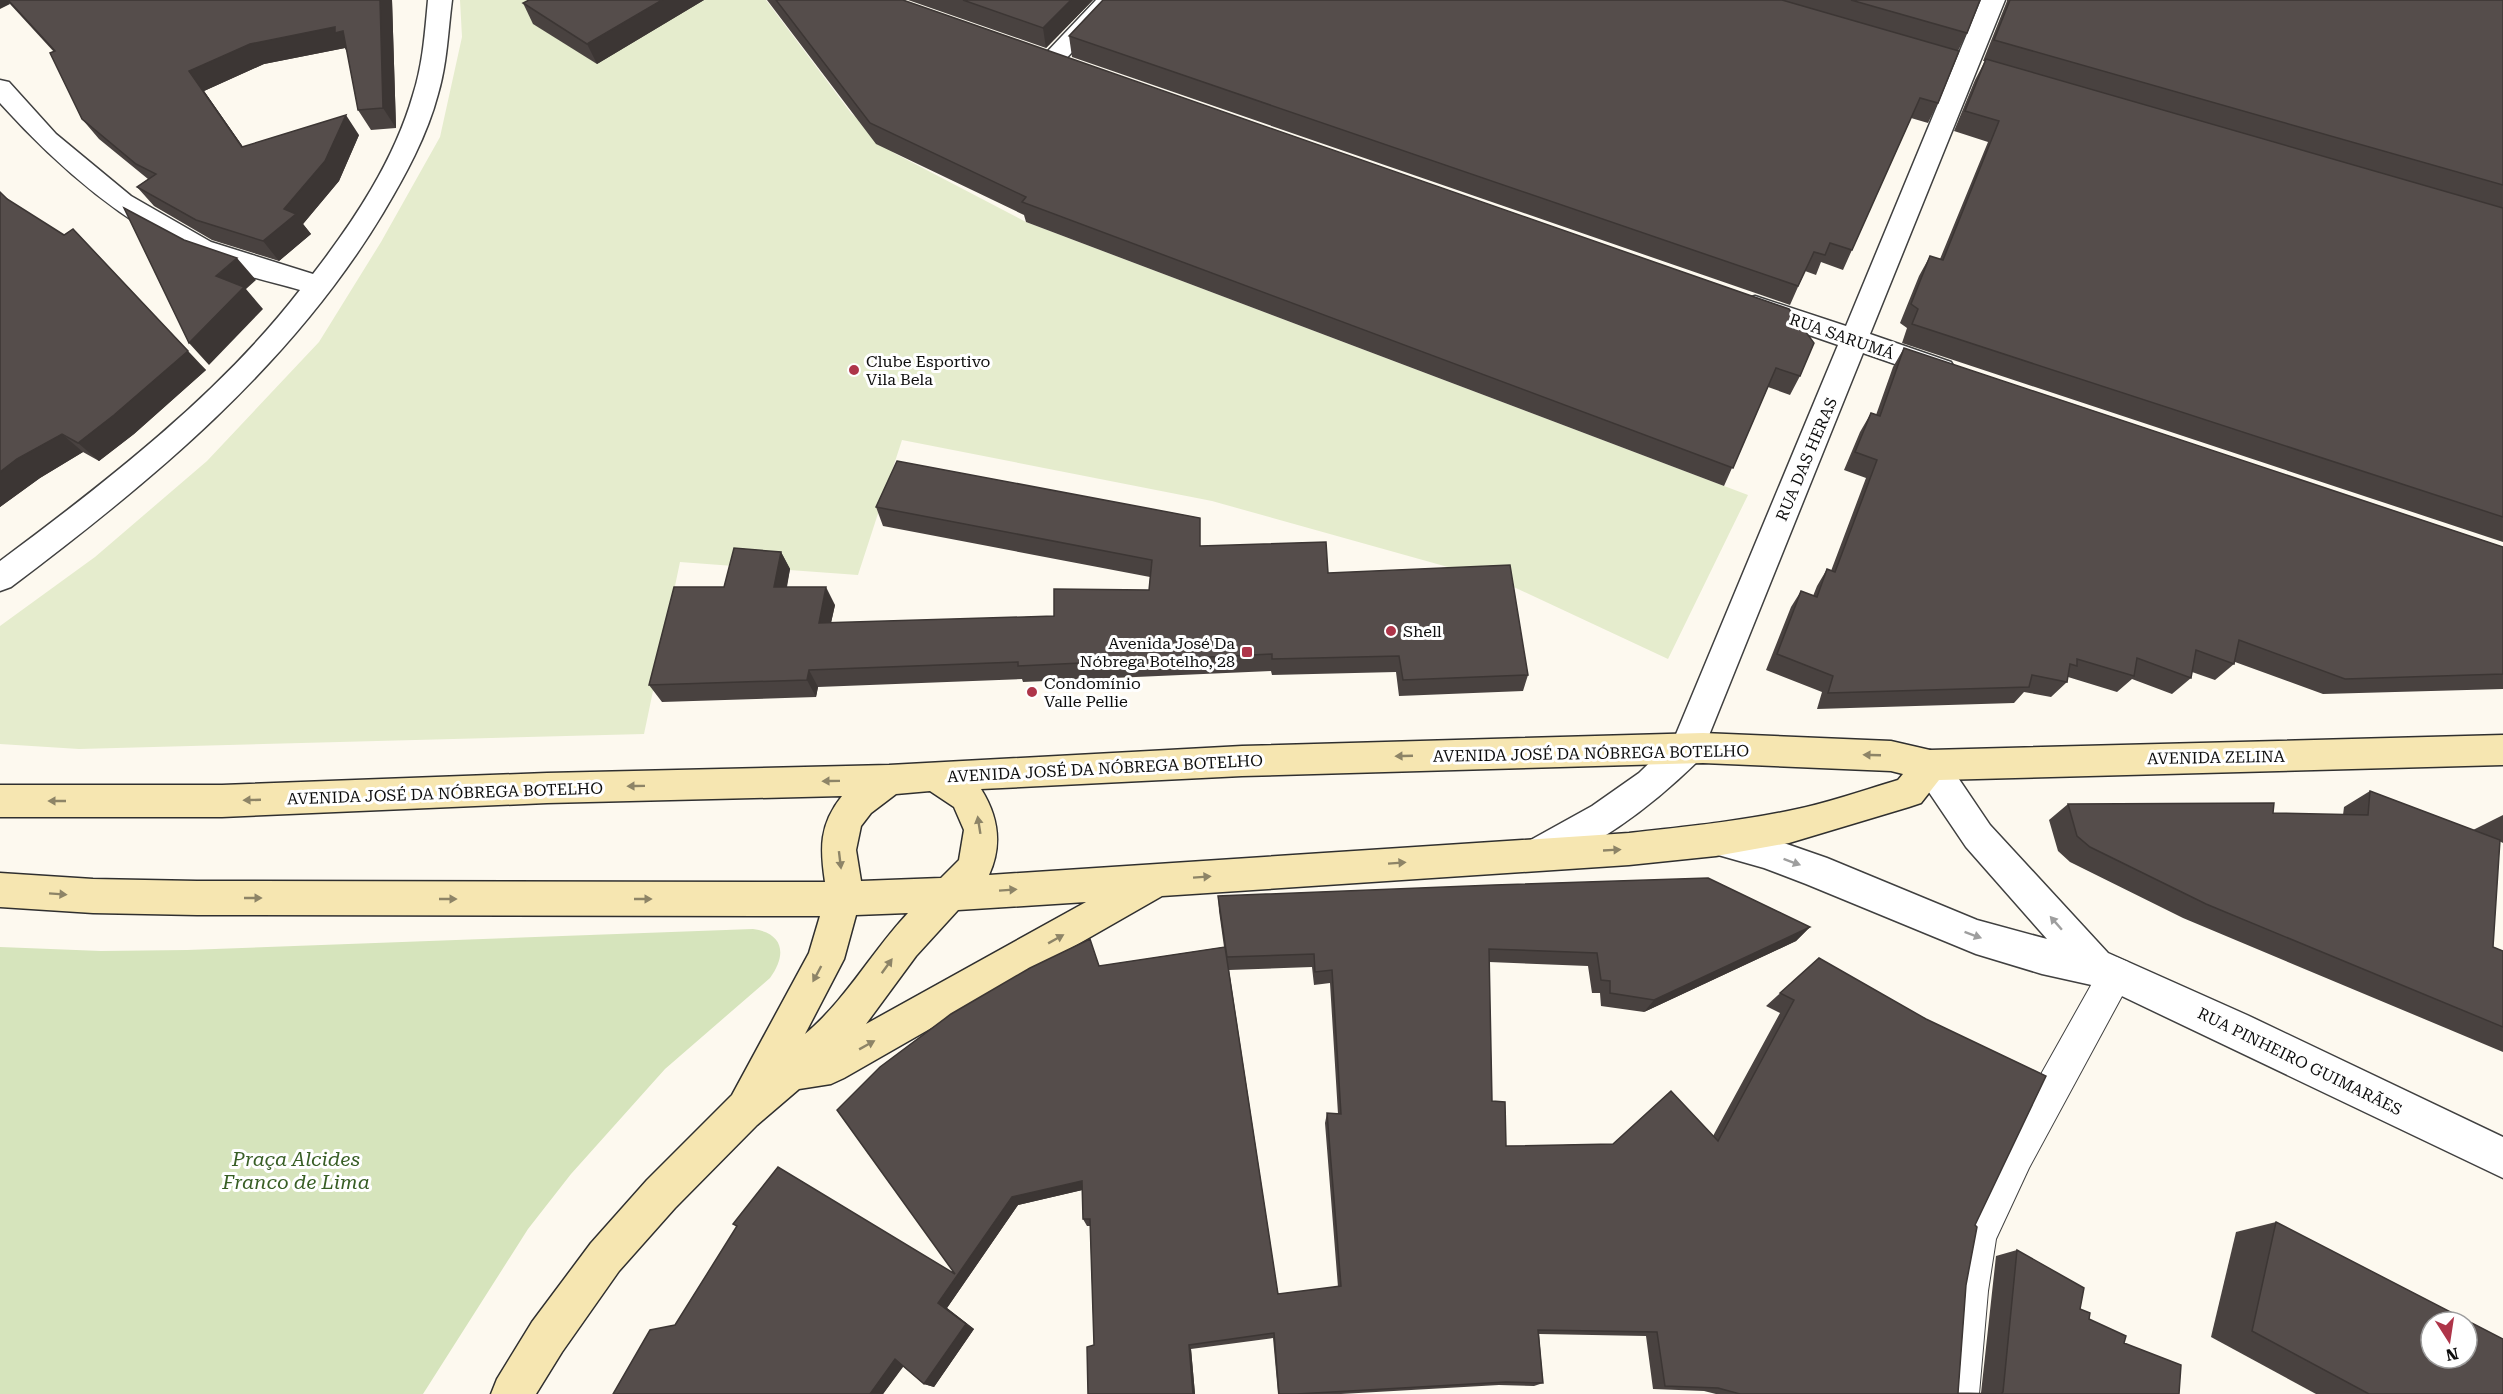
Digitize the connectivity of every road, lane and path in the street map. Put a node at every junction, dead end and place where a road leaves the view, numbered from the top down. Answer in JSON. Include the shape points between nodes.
{"nodes":[{"id":1,"x":440,"y":0,"type":"edge"},
{"id":2,"x":1109,"y":0,"type":"edge"},
{"id":3,"x":1993,"y":0,"type":"edge"},
{"id":4,"x":1053,"y":60,"type":"edge"},
{"id":5,"x":0,"y":88,"type":"edge"},
{"id":6,"x":319,"y":285,"type":"junction"},
{"id":7,"x":1731,"y":297,"type":"edge"},
{"id":8,"x":1855,"y":341,"type":"junction"},
{"id":9,"x":1964,"y":377,"type":"edge"},
{"id":10,"x":0,"y":578,"type":"edge"},
{"id":11,"x":1687,"y":749,"type":"junction"},
{"id":12,"x":2503,"y":750,"type":"edge"},
{"id":13,"x":1930,"y":765,"type":"junction"},
{"id":14,"x":933,"y":776,"type":"junction"},
{"id":15,"x":889,"y":780,"type":"junction"},
{"id":16,"x":0,"y":801,"type":"edge"},
{"id":17,"x":1716,"y":840,"type":"junction"},
{"id":18,"x":1539,"y":853,"type":"junction"},
{"id":19,"x":1157,"y":880,"type":"junction"},
{"id":20,"x":0,"y":890,"type":"edge"},
{"id":21,"x":949,"y":894,"type":"junction"},
{"id":22,"x":843,"y":899,"type":"junction"},
{"id":23,"x":2106,"y":970,"type":"junction"},
{"id":24,"x":794,"y":1071,"type":"junction"},
{"id":25,"x":743,"y":1111,"type":"junction"},
{"id":26,"x":2503,"y":1158,"type":"edge"},
{"id":27,"x":512,"y":1394,"type":"edge"},
{"id":28,"x":1959,"y":1394,"type":"edge"}],
"edges":[{"from":1,"to":6,"type":"street","via":[[435,56],[422,107],[395,171],[351,245]]},
{"from":2,"to":4,"type":"street"},
{"from":3,"to":8,"type":"street","name":"RUA DAS HERAS"},
{"from":5,"to":6,"type":"street","via":[[47,140],[122,202],[202,249]]},
{"from":6,"to":10,"type":"street","via":[[214,402],[119,486]]},
{"from":7,"to":8,"type":"street","name":"RUA SARUMÁ"},
{"from":8,"to":9,"type":"street","name":"RUA SARUMÁ"},
{"from":8,"to":11,"type":"street","name":"RUA DAS HERAS"},
{"from":13,"to":11,"type":"main road","name":"AVENIDA JOSÉ DA NÓBREGA BOTELHO","one_way":true,"via":[[1891,756]]},
{"from":11,"to":14,"type":"main road","name":"AVENIDA JOSÉ DA NÓBREGA BOTELHO","one_way":true,"via":[[1242,760]]},
{"from":11,"to":18,"type":"street","name":"RUA DAS HERAS","via":[[1651,784],[1604,817]]},
{"from":12,"to":13,"type":"main road","name":"AVENIDA ZELINA"},
{"from":13,"to":17,"type":"main road","via":[[1909,792],[1789,827]]},
{"from":23,"to":13,"type":"street","name":"RUA PINHEIRO GUIMARÃES","one_way":true,"via":[[1978,836]]},
{"from":14,"to":15,"type":"main road"},
{"from":21,"to":14,"type":"main road","one_way":true,"via":[[975,867],[981,830],[966,796]]},
{"from":15,"to":16,"type":"main road","name":"AVENIDA JOSÉ DA NÓBREGA BOTELHO","one_way":true,"via":[[222,801]]},
{"from":15,"to":22,"type":"main road","one_way":true,"via":[[859,802],[841,833],[838,850]]},
{"from":18,"to":17,"type":"main road","one_way":true},
{"from":17,"to":23,"type":"street","name":"RUA PINHEIRO GUIMARÃES","one_way":true,"via":[[1814,870],[1976,937]]},
{"from":19,"to":18,"type":"main road","one_way":true},
{"from":21,"to":19,"type":"main road","one_way":true},
{"from":24,"to":19,"type":"main road","one_way":true,"via":[[831,1065]]},
{"from":20,"to":22,"type":"main road","one_way":true,"via":[[197,898]]},
{"from":21,"to":22,"type":"main road"},
{"from":24,"to":21,"type":"main road","one_way":true,"via":[[828,1040],[903,944]]},
{"from":22,"to":25,"type":"main road","one_way":true,"via":[[826,959]]},
{"from":23,"to":26,"type":"street","name":"RUA PINHEIRO GUIMARÃES"},
{"from":23,"to":28,"type":"street","via":[[1977,1237]]},
{"from":24,"to":25,"type":"main road"},
{"from":25,"to":27,"type":"main road","via":[[604,1257]]}]}
